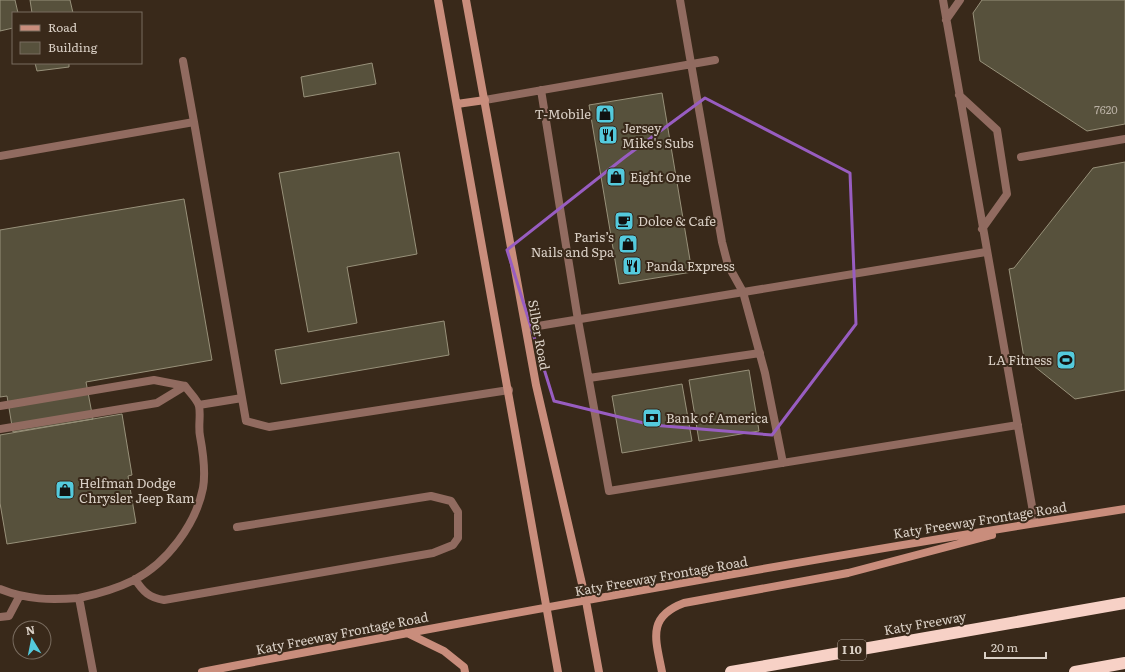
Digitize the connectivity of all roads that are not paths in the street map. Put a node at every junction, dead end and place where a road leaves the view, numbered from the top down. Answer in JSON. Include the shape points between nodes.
{"nodes":[{"id":1,"x":438,"y":0,"type":"edge"},
{"id":2,"x":466,"y":0,"type":"edge"},
{"id":3,"x":680,"y":0,"type":"edge"},
{"id":4,"x":943,"y":0,"type":"edge"},
{"id":5,"x":960,"y":0,"type":"edge"},
{"id":6,"x":946,"y":20,"type":"junction"},
{"id":7,"x":715,"y":60,"type":"dead end"},
{"id":8,"x":183,"y":61,"type":"dead end"},
{"id":9,"x":690,"y":64,"type":"junction"},
{"id":10,"x":541,"y":90,"type":"junction"},
{"id":11,"x":959,"y":95,"type":"junction"},
{"id":12,"x":485,"y":100,"type":"junction"},
{"id":13,"x":457,"y":104,"type":"junction"},
{"id":14,"x":194,"y":122,"type":"junction"},
{"id":15,"x":1125,"y":139,"type":"edge"},
{"id":16,"x":0,"y":156,"type":"edge"},
{"id":17,"x":1022,"y":156,"type":"dead end"},
{"id":18,"x":982,"y":229,"type":"junction"},
{"id":19,"x":986,"y":252,"type":"junction"},
{"id":20,"x":743,"y":292,"type":"junction"},
{"id":21,"x":578,"y":320,"type":"junction"},
{"id":22,"x":526,"y":328,"type":"junction"},
{"id":23,"x":760,"y":353,"type":"junction"},
{"id":24,"x":589,"y":378,"type":"junction"},
{"id":25,"x":185,"y":386,"type":"junction"},
{"id":26,"x":509,"y":390,"type":"junction"},
{"id":27,"x":242,"y":398,"type":"junction"},
{"id":28,"x":199,"y":405,"type":"junction"},
{"id":29,"x":0,"y":406,"type":"edge"},
{"id":30,"x":1018,"y":426,"type":"junction"},
{"id":31,"x":0,"y":429,"type":"edge"},
{"id":32,"x":783,"y":463,"type":"junction"},
{"id":33,"x":1125,"y":509,"type":"edge"},
{"id":34,"x":1035,"y":523,"type":"junction"},
{"id":35,"x":237,"y":526,"type":"dead end"},
{"id":36,"x":135,"y":579,"type":"junction"},
{"id":37,"x":0,"y":590,"type":"edge"},
{"id":38,"x":19,"y":597,"type":"junction"},
{"id":39,"x":79,"y":598,"type":"junction"},
{"id":40,"x":586,"y":602,"type":"junction"},
{"id":41,"x":1125,"y":603,"type":"edge"},
{"id":42,"x":547,"y":608,"type":"junction"},
{"id":43,"x":0,"y":618,"type":"edge"},
{"id":44,"x":407,"y":633,"type":"junction"},
{"id":45,"x":1125,"y":663,"type":"edge"},
{"id":46,"x":93,"y":672,"type":"edge"},
{"id":47,"x":202,"y":672,"type":"edge"},
{"id":48,"x":465,"y":672,"type":"edge"},
{"id":49,"x":558,"y":672,"type":"edge"},
{"id":50,"x":599,"y":672,"type":"edge"},
{"id":51,"x":662,"y":672,"type":"edge"},
{"id":52,"x":731,"y":672,"type":"edge"},
{"id":53,"x":1075,"y":672,"type":"edge"}],
"edges":[{"from":1,"to":13,"type":"main road"},
{"from":2,"to":12,"type":"main road","name":"Silber Road"},
{"from":3,"to":9,"type":"street"},
{"from":4,"to":6,"type":"street"},
{"from":5,"to":6,"type":"street"},
{"from":6,"to":11,"type":"street"},
{"from":7,"to":9,"type":"street"},
{"from":8,"to":14,"type":"street"},
{"from":9,"to":10,"type":"street"},
{"from":9,"to":20,"type":"street","via":[[722,242],[728,265]]},
{"from":10,"to":12,"type":"street"},
{"from":10,"to":21,"type":"street"},
{"from":11,"to":18,"type":"street"},
{"from":11,"to":18,"type":"street","via":[[996,130],[1007,194]]},
{"from":12,"to":13,"type":"main road"},
{"from":12,"to":22,"type":"main road","name":"Silber Road"},
{"from":13,"to":26,"type":"main road"},
{"from":14,"to":16,"type":"street"},
{"from":14,"to":27,"type":"street"},
{"from":15,"to":17,"type":"street"},
{"from":18,"to":19,"type":"street"},
{"from":19,"to":20,"type":"street"},
{"from":19,"to":30,"type":"street"},
{"from":20,"to":21,"type":"street"},
{"from":20,"to":23,"type":"street"},
{"from":21,"to":22,"type":"street"},
{"from":21,"to":24,"type":"street"},
{"from":22,"to":40,"type":"main road","name":"Silber Road","via":[[536,385]]},
{"from":23,"to":24,"type":"street"},
{"from":23,"to":32,"type":"street"},
{"from":24,"to":32,"type":"street","via":[[609,491]]},
{"from":25,"to":28,"type":"street"},
{"from":25,"to":29,"type":"street","via":[[154,380]]},
{"from":25,"to":31,"type":"street","via":[[158,403]]},
{"from":26,"to":27,"type":"street","via":[[269,428],[246,421]]},
{"from":26,"to":42,"type":"main road"},
{"from":27,"to":28,"type":"street"},
{"from":28,"to":36,"type":"street","via":[[199,431],[204,456],[203,487],[194,514],[180,539],[161,560]]},
{"from":30,"to":32,"type":"street"},
{"from":30,"to":34,"type":"street"},
{"from":33,"to":34,"type":"main road","name":"Katy Freeway Frontage Road"},
{"from":34,"to":40,"type":"main road","name":"Katy Freeway Frontage Road","via":[[840,555]]},
{"from":34,"to":51,"type":"main road","via":[[848,574],[684,603],[662,615],[656,625],[655,637]]},
{"from":35,"to":36,"type":"street","via":[[431,496],[451,501],[458,512],[459,522],[458,538],[453,545],[426,554],[164,600],[153,598],[143,591]]},
{"from":36,"to":39,"type":"street","via":[[109,591]]},
{"from":37,"to":38,"type":"street"},
{"from":38,"to":39,"type":"street","via":[[50,600]]},
{"from":38,"to":43,"type":"street","via":[[9,616]]},
{"from":39,"to":46,"type":"street"},
{"from":40,"to":42,"type":"main road","name":"Katy Freeway Frontage Road"},
{"from":40,"to":50,"type":"main road","name":"Silber Road"},
{"from":41,"to":52,"type":"highway","name":"Katy Freeway","number":"I 10"},
{"from":42,"to":44,"type":"main road","name":"Katy Freeway Frontage Road"},
{"from":42,"to":49,"type":"main road"},
{"from":44,"to":47,"type":"main road","name":"Katy Freeway Frontage Road"},
{"from":44,"to":48,"type":"main road","via":[[444,650],[464,667]]},
{"from":45,"to":53,"type":"highway"}]}
